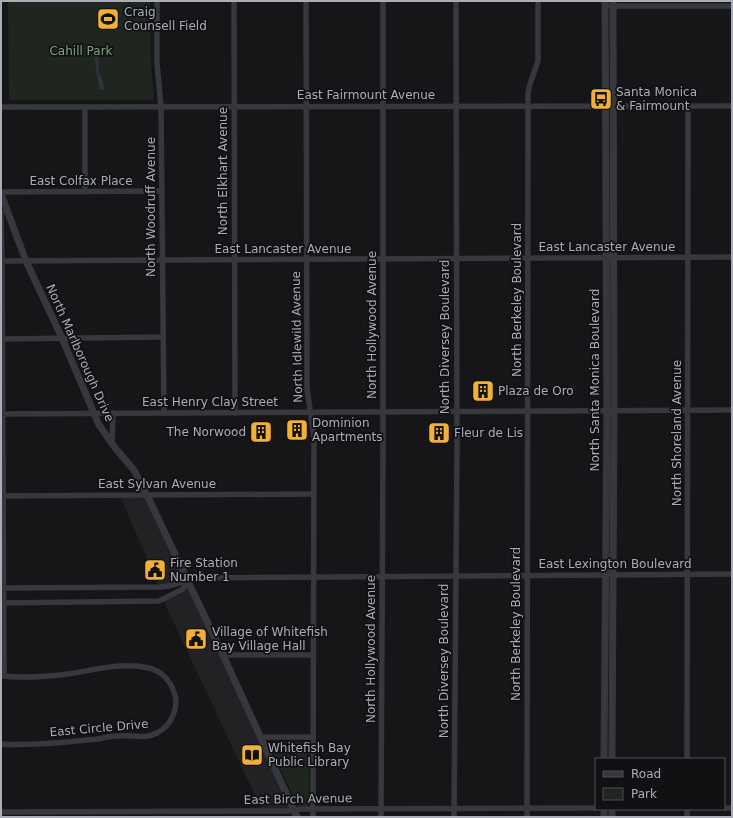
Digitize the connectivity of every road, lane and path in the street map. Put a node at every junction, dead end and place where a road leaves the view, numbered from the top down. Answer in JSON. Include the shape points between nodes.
{"nodes":[{"id":1,"x":157,"y":1,"type":"edge"},
{"id":2,"x":234,"y":1,"type":"edge"},
{"id":3,"x":306,"y":1,"type":"edge"},
{"id":4,"x":383,"y":1,"type":"edge"},
{"id":5,"x":456,"y":1,"type":"edge"},
{"id":6,"x":538,"y":1,"type":"edge"},
{"id":7,"x":703,"y":3,"type":"edge"},
{"id":8,"x":609,"y":4,"type":"edge"},
{"id":9,"x":732,"y":6,"type":"edge"},
{"id":10,"x":528,"y":105,"type":"junction"},
{"id":11,"x":606,"y":105,"type":"junction"},
{"id":12,"x":613,"y":105,"type":"junction"},
{"id":13,"x":382,"y":106,"type":"junction"},
{"id":14,"x":455,"y":106,"type":"junction"},
{"id":15,"x":688,"y":106,"type":"junction"},
{"id":16,"x":732,"y":106,"type":"edge"},
{"id":17,"x":1,"y":107,"type":"edge"},
{"id":18,"x":85,"y":107,"type":"junction"},
{"id":19,"x":161,"y":107,"type":"junction"},
{"id":20,"x":234,"y":107,"type":"junction"},
{"id":21,"x":307,"y":107,"type":"junction"},
{"id":22,"x":162,"y":191,"type":"junction"},
{"id":23,"x":85,"y":192,"type":"junction"},
{"id":24,"x":1,"y":193,"type":"edge"},
{"id":25,"x":1,"y":212,"type":"edge"},
{"id":26,"x":606,"y":257,"type":"junction"},
{"id":27,"x":732,"y":257,"type":"edge"},
{"id":28,"x":527,"y":258,"type":"junction"},
{"id":29,"x":614,"y":258,"type":"junction"},
{"id":30,"x":688,"y":258,"type":"junction"},
{"id":31,"x":456,"y":259,"type":"junction"},
{"id":32,"x":234,"y":260,"type":"junction"},
{"id":33,"x":307,"y":260,"type":"junction"},
{"id":34,"x":383,"y":260,"type":"junction"},
{"id":35,"x":2,"y":261,"type":"junction"},
{"id":36,"x":26,"y":261,"type":"junction"},
{"id":37,"x":162,"y":261,"type":"junction"},
{"id":38,"x":163,"y":337,"type":"junction"},
{"id":39,"x":62,"y":338,"type":"junction"},
{"id":40,"x":2,"y":339,"type":"junction"},
{"id":41,"x":732,"y":410,"type":"edge"},
{"id":42,"x":456,"y":411,"type":"junction"},
{"id":43,"x":528,"y":411,"type":"junction"},
{"id":44,"x":610,"y":411,"type":"junction"},
{"id":45,"x":688,"y":411,"type":"junction"},
{"id":46,"x":311,"y":412,"type":"junction"},
{"id":47,"x":383,"y":412,"type":"junction"},
{"id":48,"x":113,"y":413,"type":"junction"},
{"id":49,"x":164,"y":413,"type":"junction"},
{"id":50,"x":235,"y":413,"type":"junction"},
{"id":51,"x":1,"y":414,"type":"edge"},
{"id":52,"x":94,"y":414,"type":"junction"},
{"id":53,"x":112,"y":444,"type":"junction"},
{"id":54,"x":314,"y":494,"type":"junction"},
{"id":55,"x":147,"y":495,"type":"junction"},
{"id":56,"x":2,"y":496,"type":"edge"},
{"id":57,"x":688,"y":574,"type":"junction"},
{"id":58,"x":732,"y":574,"type":"edge"},
{"id":59,"x":527,"y":575,"type":"junction"},
{"id":60,"x":604,"y":575,"type":"junction"},
{"id":61,"x":613,"y":575,"type":"junction"},
{"id":62,"x":313,"y":576,"type":"junction"},
{"id":63,"x":383,"y":576,"type":"junction"},
{"id":64,"x":455,"y":576,"type":"junction"},
{"id":65,"x":187,"y":581,"type":"junction"},
{"id":66,"x":2,"y":588,"type":"edge"},
{"id":67,"x":2,"y":602,"type":"edge"},
{"id":68,"x":223,"y":655,"type":"junction"},
{"id":69,"x":313,"y":655,"type":"junction"},
{"id":70,"x":2,"y":676,"type":"edge"},
{"id":71,"x":260,"y":737,"type":"junction"},
{"id":72,"x":313,"y":737,"type":"junction"},
{"id":73,"x":1,"y":744,"type":"edge"},
{"id":74,"x":604,"y":758,"type":"edge"},
{"id":75,"x":612,"y":758,"type":"edge"},
{"id":76,"x":687,"y":758,"type":"edge"},
{"id":77,"x":288,"y":798,"type":"junction"},
{"id":78,"x":381,"y":808,"type":"junction"},
{"id":79,"x":527,"y":808,"type":"junction"},
{"id":80,"x":595,"y":808,"type":"edge"},
{"id":81,"x":454,"y":809,"type":"junction"},
{"id":82,"x":276,"y":810,"type":"junction"},
{"id":83,"x":313,"y":810,"type":"junction"},
{"id":84,"x":233,"y":811,"type":"junction"},
{"id":85,"x":1,"y":812,"type":"edge"},
{"id":86,"x":295,"y":814,"type":"edge"},
{"id":87,"x":236,"y":817,"type":"edge"},
{"id":88,"x":313,"y":817,"type":"edge"},
{"id":89,"x":381,"y":817,"type":"edge"},
{"id":90,"x":454,"y":817,"type":"edge"},
{"id":91,"x":527,"y":817,"type":"edge"}],
"edges":[{"from":1,"to":19,"type":"street","name":"North Woodruff Avenue","via":[[157,63]]},
{"from":2,"to":20,"type":"street","name":"North Elkhart Avenue"},
{"from":3,"to":21,"type":"street","name":"North Idlewild Avenue"},
{"from":4,"to":13,"type":"street","name":"North Hollywood Avenue"},
{"from":5,"to":14,"type":"street","name":"North Diversey Boulevard"},
{"from":6,"to":10,"type":"street","name":"North Berkeley Boulevard","via":[[538,61],[530,84]]},
{"from":7,"to":8,"type":"street"},
{"from":7,"to":9,"type":"street"},
{"from":8,"to":11,"type":"street","name":"North Santa Monica Boulevard"},
{"from":8,"to":12,"type":"street","name":"North Santa Monica Boulevard"},
{"from":10,"to":11,"type":"street","name":"East Fairmount Avenue"},
{"from":10,"to":14,"type":"street","name":"East Fairmount Avenue"},
{"from":10,"to":28,"type":"street","name":"North Berkeley Boulevard"},
{"from":11,"to":12,"type":"street","name":"East Fairmount Avenue"},
{"from":11,"to":26,"type":"street","name":"North Santa Monica Boulevard"},
{"from":12,"to":15,"type":"street","name":"East Fairmount Avenue"},
{"from":12,"to":29,"type":"street","name":"North Santa Monica Boulevard"},
{"from":13,"to":14,"type":"street","name":"East Fairmount Avenue"},
{"from":13,"to":21,"type":"street","name":"East Fairmount Avenue"},
{"from":13,"to":34,"type":"street","name":"North Hollywood Avenue"},
{"from":14,"to":31,"type":"street","name":"North Diversey Boulevard"},
{"from":15,"to":16,"type":"street","name":"East Fairmount Avenue"},
{"from":15,"to":30,"type":"street","name":"North Shoreland Avenue"},
{"from":17,"to":18,"type":"street","name":"East Fairmount Avenue"},
{"from":18,"to":19,"type":"street","name":"East Fairmount Avenue"},
{"from":18,"to":23,"type":"street"},
{"from":19,"to":20,"type":"street","name":"East Fairmount Avenue"},
{"from":19,"to":22,"type":"street","name":"North Woodruff Avenue"},
{"from":20,"to":21,"type":"street","name":"East Fairmount Avenue"},
{"from":20,"to":32,"type":"street","name":"North Elkhart Avenue"},
{"from":21,"to":33,"type":"street","name":"North Idlewild Avenue"},
{"from":22,"to":23,"type":"street","name":"East Colfax Place"},
{"from":22,"to":37,"type":"street","name":"North Woodruff Avenue"},
{"from":23,"to":24,"type":"street","name":"East Colfax Place"},
{"from":24,"to":36,"type":"street","name":"North Marlborough Drive"},
{"from":25,"to":35,"type":"street"},
{"from":26,"to":28,"type":"street","name":"East Lancaster Avenue"},
{"from":26,"to":29,"type":"street","name":"East Lancaster Avenue"},
{"from":26,"to":44,"type":"street","name":"North Santa Monica Boulevard"},
{"from":27,"to":30,"type":"street","name":"East Lancaster Avenue"},
{"from":28,"to":31,"type":"street","name":"East Lancaster Avenue"},
{"from":28,"to":43,"type":"street","name":"North Berkeley Boulevard"},
{"from":29,"to":30,"type":"street","name":"East Lancaster Avenue"},
{"from":29,"to":44,"type":"street","name":"North Santa Monica Boulevard"},
{"from":30,"to":45,"type":"street","name":"North Shoreland Avenue"},
{"from":31,"to":34,"type":"street","name":"East Lancaster Avenue"},
{"from":31,"to":42,"type":"street","name":"North Diversey Boulevard"},
{"from":32,"to":33,"type":"street","name":"East Lancaster Avenue"},
{"from":32,"to":37,"type":"street","name":"East Lancaster Avenue"},
{"from":32,"to":50,"type":"street","name":"North Elkhart Avenue"},
{"from":33,"to":34,"type":"street","name":"East Lancaster Avenue"},
{"from":33,"to":46,"type":"street","name":"North Idlewild Avenue","via":[[307,389]]},
{"from":34,"to":47,"type":"street","name":"North Hollywood Avenue"},
{"from":35,"to":36,"type":"street","name":"East Lancaster Avenue"},
{"from":35,"to":40,"type":"street"},
{"from":36,"to":37,"type":"street","name":"East Lancaster Avenue"},
{"from":36,"to":39,"type":"street","name":"North Marlborough Drive"},
{"from":37,"to":38,"type":"street","name":"North Woodruff Avenue"},
{"from":38,"to":39,"type":"street"},
{"from":38,"to":49,"type":"street","name":"North Woodruff Avenue"},
{"from":39,"to":40,"type":"street"},
{"from":39,"to":52,"type":"street","name":"North Marlborough Drive"},
{"from":40,"to":51,"type":"street"},
{"from":41,"to":45,"type":"street","name":"East Henry Clay Street"},
{"from":42,"to":43,"type":"street","name":"East Henry Clay Street"},
{"from":42,"to":47,"type":"street","name":"East Henry Clay Street"},
{"from":42,"to":64,"type":"street","name":"North Diversey Boulevard"},
{"from":43,"to":44,"type":"street","name":"East Henry Clay Street"},
{"from":43,"to":59,"type":"street","name":"North Berkeley Boulevard"},
{"from":44,"to":45,"type":"street","name":"East Henry Clay Street"},
{"from":44,"to":60,"type":"street","name":"North Santa Monica Boulevard"},
{"from":44,"to":61,"type":"street","name":"North Santa Monica Boulevard"},
{"from":45,"to":57,"type":"street","name":"North Shoreland Avenue"},
{"from":46,"to":47,"type":"street","name":"East Henry Clay Street"},
{"from":46,"to":50,"type":"street","name":"East Henry Clay Street"},
{"from":46,"to":54,"type":"street","name":"North Idlewild Avenue","via":[[314,436]]},
{"from":47,"to":63,"type":"street","name":"North Hollywood Avenue"},
{"from":48,"to":49,"type":"street","name":"East Henry Clay Street"},
{"from":48,"to":52,"type":"street","name":"East Henry Clay Street"},
{"from":48,"to":53,"type":"street"},
{"from":49,"to":50,"type":"street","name":"East Henry Clay Street"},
{"from":51,"to":52,"type":"street","name":"East Henry Clay Street"},
{"from":51,"to":56,"type":"street"},
{"from":52,"to":53,"type":"street","name":"North Marlborough Drive"},
{"from":53,"to":55,"type":"street","name":"North Marlborough Drive","via":[[134,470]]},
{"from":54,"to":55,"type":"street","name":"East Sylvan Avenue"},
{"from":54,"to":62,"type":"street","name":"North Idlewild Avenue"},
{"from":55,"to":56,"type":"street","name":"East Sylvan Avenue"},
{"from":55,"to":65,"type":"street","name":"North Marlborough Drive"},
{"from":56,"to":66,"type":"street"},
{"from":57,"to":58,"type":"street","name":"East Lexington Boulevard"},
{"from":57,"to":61,"type":"street","name":"East Lexington Boulevard"},
{"from":57,"to":76,"type":"street","name":"North Shoreland Avenue"},
{"from":59,"to":60,"type":"street","name":"East Lexington Boulevard"},
{"from":59,"to":64,"type":"street","name":"East Lexington Boulevard"},
{"from":59,"to":79,"type":"street","name":"North Berkeley Boulevard"},
{"from":60,"to":61,"type":"street","name":"East Lexington Boulevard"},
{"from":60,"to":74,"type":"street","name":"North Santa Monica Boulevard"},
{"from":61,"to":75,"type":"street","name":"North Santa Monica Boulevard"},
{"from":62,"to":63,"type":"street","name":"East Lexington Boulevard"},
{"from":62,"to":65,"type":"street","name":"East Lexington Boulevard","via":[[195,578]]},
{"from":62,"to":69,"type":"street","name":"North Idlewild Avenue"},
{"from":63,"to":64,"type":"street","name":"East Lexington Boulevard"},
{"from":63,"to":78,"type":"street","name":"North Hollywood Avenue"},
{"from":64,"to":81,"type":"street","name":"North Diversey Boulevard"},
{"from":65,"to":66,"type":"street","name":"East Lexington Boulevard","via":[[159,587]]},
{"from":65,"to":67,"type":"street","via":[[182,589],[159,601]]},
{"from":65,"to":68,"type":"street","name":"North Marlborough Drive"},
{"from":66,"to":67,"type":"street"},
{"from":67,"to":70,"type":"street"},
{"from":68,"to":69,"type":"street"},
{"from":68,"to":71,"type":"street","name":"North Marlborough Drive"},
{"from":69,"to":72,"type":"street","name":"North Idlewild Avenue"},
{"from":70,"to":73,"type":"street","name":"East Circle Drive","via":[[60,675],[106,667],[149,668],[170,682],[176,706],[168,724],[151,736]]},
{"from":71,"to":72,"type":"street"},
{"from":71,"to":77,"type":"street","name":"North Marlborough Drive"},
{"from":72,"to":83,"type":"street","name":"North Idlewild Avenue"},
{"from":77,"to":82,"type":"street","via":[[286,807]]},
{"from":77,"to":86,"type":"street","name":"North Marlborough Drive"},
{"from":78,"to":81,"type":"street","name":"East Birch Avenue"},
{"from":78,"to":83,"type":"street","name":"East Birch Avenue"},
{"from":78,"to":89,"type":"street","name":"North Hollywood Avenue"},
{"from":79,"to":80,"type":"street","name":"East Birch Avenue"},
{"from":79,"to":81,"type":"street","name":"East Birch Avenue"},
{"from":79,"to":91,"type":"street","name":"North Berkeley Boulevard"},
{"from":81,"to":90,"type":"street","name":"North Diversey Boulevard"},
{"from":82,"to":84,"type":"street","name":"East Birch Avenue"},
{"from":82,"to":86,"type":"street","name":"East Birch Avenue"},
{"from":83,"to":86,"type":"street","name":"East Birch Avenue"},
{"from":83,"to":88,"type":"street","name":"North Idlewild Avenue"},
{"from":84,"to":85,"type":"street","name":"East Birch Avenue"},
{"from":84,"to":87,"type":"street"}]}
